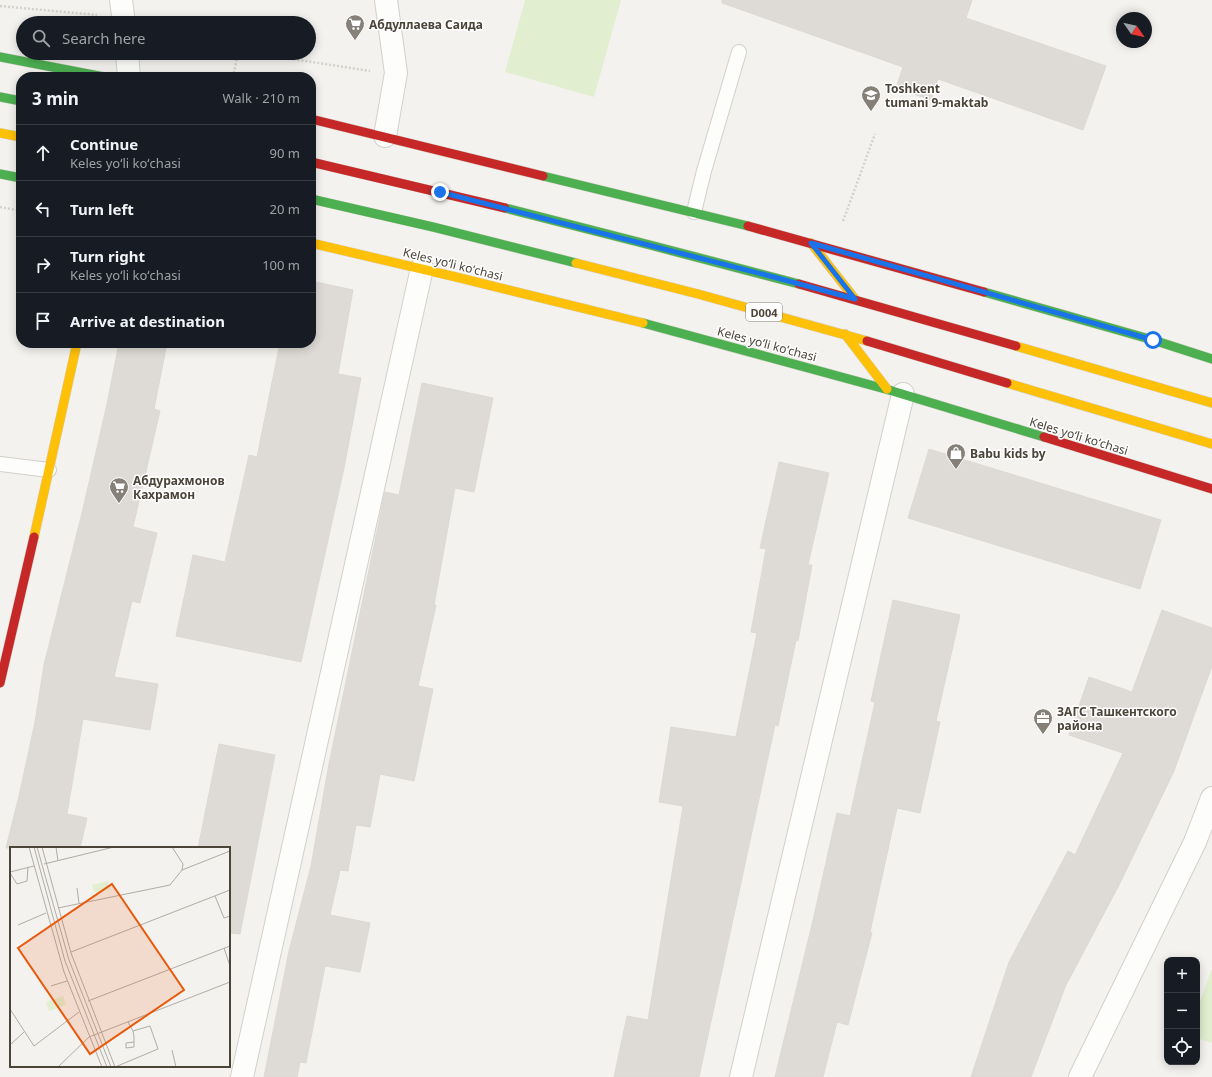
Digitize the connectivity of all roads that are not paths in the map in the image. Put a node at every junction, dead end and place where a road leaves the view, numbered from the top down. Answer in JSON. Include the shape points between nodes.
{"nodes":[{"id":1,"x":386,"y":0,"type":"edge"},
{"id":2,"x":739,"y":52,"type":"dead end"},
{"id":3,"x":0,"y":56,"type":"edge"},
{"id":4,"x":16,"y":59,"type":"edge"},
{"id":5,"x":20,"y":60,"type":"edge"},
{"id":6,"x":128,"y":60,"type":"edge"},
{"id":7,"x":79,"y":72,"type":"edge"},
{"id":8,"x":129,"y":72,"type":"edge"},
{"id":9,"x":0,"y":97,"type":"edge"},
{"id":10,"x":16,"y":101,"type":"edge"},
{"id":11,"x":316,"y":120,"type":"edge"},
{"id":12,"x":0,"y":133,"type":"edge"},
{"id":13,"x":385,"y":136,"type":"junction"},
{"id":14,"x":16,"y":137,"type":"edge"},
{"id":15,"x":316,"y":163,"type":"edge"},
{"id":16,"x":0,"y":174,"type":"edge"},
{"id":17,"x":16,"y":177,"type":"edge"},
{"id":18,"x":316,"y":200,"type":"edge"},
{"id":19,"x":694,"y":212,"type":"junction"},
{"id":20,"x":811,"y":243,"type":"junction"},
{"id":21,"x":316,"y":244,"type":"edge"},
{"id":22,"x":422,"y":268,"type":"junction"},
{"id":23,"x":855,"y":299,"type":"junction"},
{"id":24,"x":845,"y":334,"type":"junction"},
{"id":25,"x":75,"y":348,"type":"edge"},
{"id":26,"x":1212,"y":359,"type":"edge"},
{"id":27,"x":895,"y":392,"type":"junction"},
{"id":28,"x":1212,"y":403,"type":"edge"},
{"id":29,"x":1212,"y":444,"type":"edge"},
{"id":30,"x":0,"y":464,"type":"edge"},
{"id":31,"x":49,"y":470,"type":"junction"},
{"id":32,"x":1212,"y":489,"type":"edge"},
{"id":33,"x":0,"y":683,"type":"edge"},
{"id":34,"x":1212,"y":798,"type":"edge"},
{"id":35,"x":242,"y":1077,"type":"edge"},
{"id":36,"x":740,"y":1077,"type":"edge"},
{"id":37,"x":1080,"y":1077,"type":"edge"}],
"edges":[{"from":1,"to":13,"type":"street","via":[[396,74]]},
{"from":2,"to":19,"type":"lane"},
{"from":3,"to":4,"type":"street"},
{"from":5,"to":7,"type":"street"},
{"from":6,"to":8,"type":"street"},
{"from":9,"to":10,"type":"street"},
{"from":11,"to":13,"type":"street"},
{"from":12,"to":14,"type":"street"},
{"from":13,"to":19,"type":"street"},
{"from":15,"to":23,"type":"street","via":[[440,192]]},
{"from":16,"to":17,"type":"street"},
{"from":18,"to":24,"type":"street","number":"D004","via":[[456,233]]},
{"from":19,"to":20,"type":"street"},
{"from":20,"to":23,"type":"street"},
{"from":20,"to":26,"type":"street"},
{"from":21,"to":22,"type":"street","name":"Keles yoʻli koʻchasi"},
{"from":22,"to":27,"type":"street","name":"Keles yoʻli koʻchasi","via":[[719,343]]},
{"from":22,"to":35,"type":"street"},
{"from":23,"to":28,"type":"street"},
{"from":24,"to":27,"type":"street"},
{"from":24,"to":29,"type":"street","number":"D004"},
{"from":25,"to":31,"type":"street"},
{"from":27,"to":32,"type":"street","name":"Keles yoʻli koʻchasi"},
{"from":27,"to":36,"type":"street"},
{"from":30,"to":31,"type":"lane"},
{"from":31,"to":33,"type":"street"},
{"from":34,"to":37,"type":"street","via":[[1195,842]]}]}
